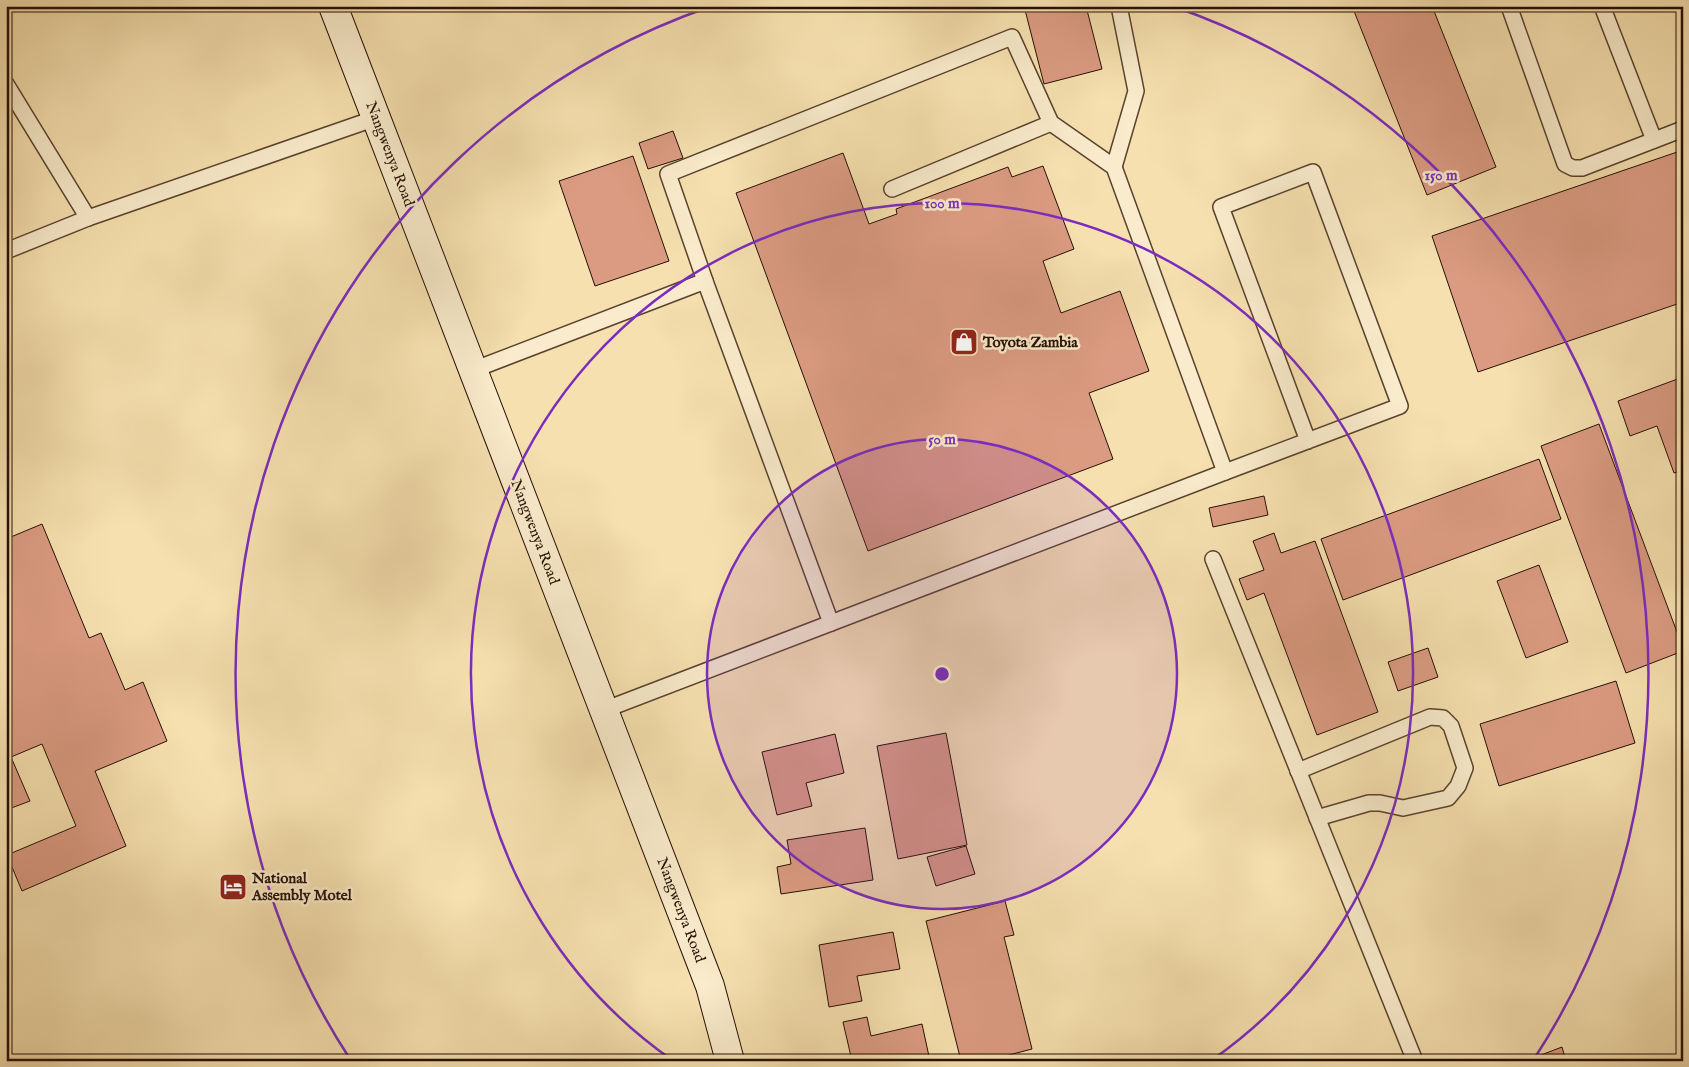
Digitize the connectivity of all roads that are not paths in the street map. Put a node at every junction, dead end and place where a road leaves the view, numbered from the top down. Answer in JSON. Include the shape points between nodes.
{"nodes":[{"id":1,"x":333,"y":6,"type":"edge"},
{"id":2,"x":1119,"y":6,"type":"edge"},
{"id":3,"x":1509,"y":6,"type":"edge"},
{"id":4,"x":1602,"y":6,"type":"edge"},
{"id":5,"x":6,"y":84,"type":"edge"},
{"id":6,"x":376,"y":118,"type":"junction"},
{"id":7,"x":1051,"y":123,"type":"junction"},
{"id":8,"x":1683,"y":129,"type":"edge"},
{"id":9,"x":1654,"y":140,"type":"junction"},
{"id":10,"x":1114,"y":166,"type":"junction"},
{"id":11,"x":892,"y":188,"type":"dead end"},
{"id":12,"x":88,"y":218,"type":"junction"},
{"id":13,"x":6,"y":251,"type":"edge"},
{"id":14,"x":705,"y":281,"type":"junction"},
{"id":15,"x":473,"y":370,"type":"junction"},
{"id":16,"x":1308,"y":441,"type":"junction"},
{"id":17,"x":1225,"y":472,"type":"junction"},
{"id":18,"x":1213,"y":559,"type":"dead end"},
{"id":19,"x":831,"y":623,"type":"junction"},
{"id":20,"x":604,"y":710,"type":"junction"},
{"id":21,"x":1298,"y":771,"type":"junction"},
{"id":22,"x":1317,"y":818,"type":"junction"},
{"id":23,"x":730,"y":1061,"type":"edge"},
{"id":24,"x":1415,"y":1061,"type":"edge"}],
"edges":[{"from":1,"to":6,"type":"main road","name":"Nangwenya Road"},
{"from":2,"to":10,"type":"lane","via":[[1136,92]]},
{"from":3,"to":9,"type":"lane","via":[[1565,164],[1582,168]]},
{"from":4,"to":9,"type":"lane"},
{"from":5,"to":12,"type":"lane"},
{"from":6,"to":12,"type":"lane"},
{"from":6,"to":15,"type":"main road","name":"Nangwenya Road"},
{"from":7,"to":10,"type":"lane"},
{"from":7,"to":11,"type":"lane"},
{"from":7,"to":14,"type":"lane","via":[[1012,37],[668,174]]},
{"from":8,"to":9,"type":"lane"},
{"from":10,"to":17,"type":"lane"},
{"from":12,"to":13,"type":"lane"},
{"from":14,"to":15,"type":"lane"},
{"from":14,"to":19,"type":"lane"},
{"from":15,"to":20,"type":"main road","name":"Nangwenya Road"},
{"from":16,"to":16,"type":"lane","via":[[1400,406],[1313,172],[1221,207]]},
{"from":16,"to":17,"type":"lane"},
{"from":17,"to":19,"type":"lane"},
{"from":18,"to":21,"type":"lane"},
{"from":19,"to":20,"type":"lane"},
{"from":20,"to":23,"type":"main road","name":"Nangwenya Road","via":[[710,986]]},
{"from":21,"to":22,"type":"lane"},
{"from":21,"to":22,"type":"lane","via":[[1430,717],[1443,718],[1451,726],[1465,768],[1458,786],[1448,798],[1403,808],[1369,803]]},
{"from":22,"to":24,"type":"lane"}]}
